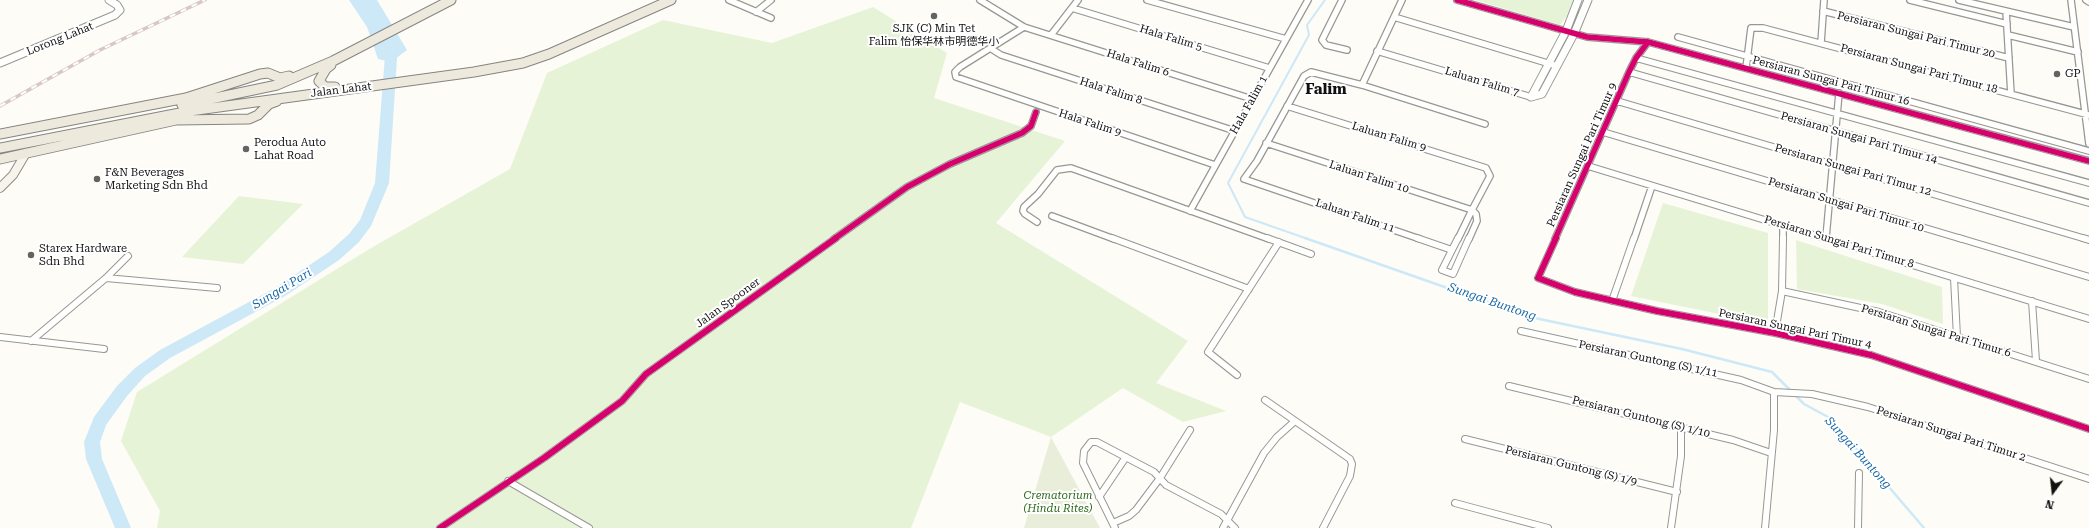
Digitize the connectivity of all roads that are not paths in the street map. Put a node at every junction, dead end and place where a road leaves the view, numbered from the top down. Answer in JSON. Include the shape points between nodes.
{"nodes":[{"id":1,"x":109,"y":0,"type":"edge"},
{"id":2,"x":451,"y":0,"type":"edge"},
{"id":3,"x":671,"y":0,"type":"edge"},
{"id":4,"x":729,"y":0,"type":"edge"},
{"id":5,"x":771,"y":0,"type":"edge"},
{"id":6,"x":980,"y":0,"type":"edge"},
{"id":7,"x":1078,"y":0,"type":"edge"},
{"id":8,"x":1147,"y":0,"type":"edge"},
{"id":9,"x":1308,"y":0,"type":"edge"},
{"id":10,"x":1342,"y":0,"type":"edge"},
{"id":11,"x":1402,"y":0,"type":"edge"},
{"id":12,"x":1457,"y":0,"type":"edge"},
{"id":13,"x":1578,"y":0,"type":"edge"},
{"id":14,"x":1588,"y":0,"type":"edge"},
{"id":15,"x":1824,"y":0,"type":"edge"},
{"id":16,"x":1910,"y":0,"type":"edge"},
{"id":17,"x":1959,"y":0,"type":"edge"},
{"id":18,"x":2071,"y":0,"type":"edge"},
{"id":19,"x":2086,"y":0,"type":"edge"},
{"id":20,"x":2089,"y":2,"type":"edge"},
{"id":21,"x":1072,"y":8,"type":"junction"},
{"id":22,"x":1823,"y":11,"type":"junction"},
{"id":23,"x":756,"y":12,"type":"junction"},
{"id":24,"x":2006,"y":12,"type":"junction"},
{"id":25,"x":1394,"y":17,"type":"junction"},
{"id":26,"x":771,"y":18,"type":"dead end"},
{"id":27,"x":2007,"y":24,"type":"junction"},
{"id":28,"x":1024,"y":27,"type":"junction"},
{"id":29,"x":2074,"y":28,"type":"junction"},
{"id":30,"x":1566,"y":31,"type":"junction"},
{"id":31,"x":1574,"y":34,"type":"junction"},
{"id":32,"x":1051,"y":35,"type":"junction"},
{"id":33,"x":2008,"y":35,"type":"junction"},
{"id":34,"x":1678,"y":37,"type":"dead end"},
{"id":35,"x":1286,"y":39,"type":"junction"},
{"id":36,"x":368,"y":42,"type":"junction"},
{"id":37,"x":1648,"y":42,"type":"junction"},
{"id":38,"x":1821,"y":43,"type":"junction"},
{"id":39,"x":990,"y":48,"type":"junction"},
{"id":40,"x":1347,"y":50,"type":"dead end"},
{"id":41,"x":1377,"y":51,"type":"junction"},
{"id":42,"x":2078,"y":52,"type":"junction"},
{"id":43,"x":1636,"y":58,"type":"junction"},
{"id":44,"x":1747,"y":58,"type":"junction"},
{"id":45,"x":2009,"y":58,"type":"junction"},
{"id":46,"x":333,"y":61,"type":"junction"},
{"id":47,"x":0,"y":63,"type":"edge"},
{"id":48,"x":1548,"y":63,"type":"junction"},
{"id":49,"x":1557,"y":66,"type":"junction"},
{"id":50,"x":1270,"y":68,"type":"junction"},
{"id":51,"x":1746,"y":68,"type":"junction"},
{"id":52,"x":1629,"y":72,"type":"junction"},
{"id":53,"x":241,"y":80,"type":"junction"},
{"id":54,"x":388,"y":83,"type":"junction"},
{"id":55,"x":1362,"y":85,"type":"junction"},
{"id":56,"x":250,"y":92,"type":"junction"},
{"id":57,"x":1839,"y":93,"type":"junction"},
{"id":58,"x":2011,"y":94,"type":"junction"},
{"id":59,"x":290,"y":96,"type":"junction"},
{"id":60,"x":1531,"y":97,"type":"junction"},
{"id":61,"x":1252,"y":99,"type":"junction"},
{"id":62,"x":1617,"y":101,"type":"junction"},
{"id":63,"x":252,"y":102,"type":"junction"},
{"id":64,"x":1287,"y":106,"type":"junction"},
{"id":65,"x":191,"y":107,"type":"junction"},
{"id":66,"x":1036,"y":112,"type":"dead end"},
{"id":67,"x":1836,"y":112,"type":"junction"},
{"id":68,"x":2087,"y":114,"type":"edge"},
{"id":69,"x":249,"y":119,"type":"junction"},
{"id":70,"x":1485,"y":124,"type":"dead end"},
{"id":71,"x":1234,"y":131,"type":"junction"},
{"id":72,"x":1603,"y":132,"type":"junction"},
{"id":73,"x":1835,"y":132,"type":"junction"},
{"id":74,"x":0,"y":134,"type":"edge"},
{"id":75,"x":0,"y":141,"type":"edge"},
{"id":76,"x":1266,"y":144,"type":"junction"},
{"id":77,"x":2089,"y":144,"type":"edge"},
{"id":78,"x":0,"y":148,"type":"edge"},
{"id":79,"x":2089,"y":151,"type":"edge"},
{"id":80,"x":26,"y":153,"type":"junction"},
{"id":81,"x":0,"y":159,"type":"edge"},
{"id":82,"x":2089,"y":161,"type":"edge"},
{"id":83,"x":1832,"y":164,"type":"junction"},
{"id":84,"x":1215,"y":165,"type":"junction"},
{"id":85,"x":1588,"y":166,"type":"junction"},
{"id":86,"x":2089,"y":183,"type":"edge"},
{"id":87,"x":1652,"y":186,"type":"junction"},
{"id":88,"x":0,"y":188,"type":"edge"},
{"id":89,"x":1829,"y":200,"type":"junction"},
{"id":90,"x":2089,"y":203,"type":"edge"},
{"id":91,"x":1190,"y":210,"type":"junction"},
{"id":92,"x":1472,"y":210,"type":"junction"},
{"id":93,"x":1052,"y":216,"type":"dead end"},
{"id":94,"x":1037,"y":222,"type":"dead end"},
{"id":95,"x":1783,"y":226,"type":"junction"},
{"id":96,"x":1826,"y":238,"type":"junction"},
{"id":97,"x":2089,"y":240,"type":"edge"},
{"id":98,"x":1278,"y":242,"type":"junction"},
{"id":99,"x":1452,"y":250,"type":"junction"},
{"id":100,"x":1311,"y":254,"type":"dead end"},
{"id":101,"x":128,"y":256,"type":"dead end"},
{"id":102,"x":106,"y":278,"type":"junction"},
{"id":103,"x":1538,"y":278,"type":"joint"},
{"id":104,"x":1954,"y":278,"type":"junction"},
{"id":105,"x":2089,"y":278,"type":"edge"},
{"id":106,"x":217,"y":288,"type":"dead end"},
{"id":107,"x":1249,"y":289,"type":"junction"},
{"id":108,"x":1782,"y":290,"type":"junction"},
{"id":109,"x":1612,"y":301,"type":"junction"},
{"id":110,"x":2032,"y":301,"type":"junction"},
{"id":111,"x":2089,"y":319,"type":"edge"},
{"id":112,"x":1522,"y":331,"type":"dead end"},
{"id":113,"x":1775,"y":334,"type":"junction"},
{"id":114,"x":0,"y":337,"type":"edge"},
{"id":115,"x":1957,"y":337,"type":"junction"},
{"id":116,"x":31,"y":341,"type":"junction"},
{"id":117,"x":104,"y":349,"type":"dead end"},
{"id":118,"x":2036,"y":361,"type":"junction"},
{"id":119,"x":1237,"y":375,"type":"dead end"},
{"id":120,"x":2089,"y":379,"type":"edge"},
{"id":121,"x":1509,"y":386,"type":"dead end"},
{"id":122,"x":1774,"y":392,"type":"junction"},
{"id":123,"x":1266,"y":400,"type":"dead end"},
{"id":124,"x":1295,"y":421,"type":"junction"},
{"id":125,"x":1681,"y":427,"type":"junction"},
{"id":126,"x":2089,"y":429,"type":"edge"},
{"id":127,"x":1190,"y":430,"type":"dead end"},
{"id":128,"x":1465,"y":439,"type":"dead end"},
{"id":129,"x":1771,"y":453,"type":"junction"},
{"id":130,"x":1126,"y":457,"type":"junction"},
{"id":131,"x":1859,"y":473,"type":"dead end"},
{"id":132,"x":1160,"y":478,"type":"junction"},
{"id":133,"x":2089,"y":479,"type":"edge"},
{"id":134,"x":508,"y":481,"type":"junction"},
{"id":135,"x":1677,"y":492,"type":"junction"},
{"id":136,"x":1099,"y":497,"type":"junction"},
{"id":137,"x":1455,"y":503,"type":"dead end"},
{"id":138,"x":1227,"y":520,"type":"junction"},
{"id":139,"x":1114,"y":525,"type":"edge"},
{"id":140,"x":440,"y":528,"type":"edge"},
{"id":141,"x":590,"y":528,"type":"edge"},
{"id":142,"x":1223,"y":528,"type":"edge"},
{"id":143,"x":1235,"y":528,"type":"edge"},
{"id":144,"x":1323,"y":528,"type":"edge"},
{"id":145,"x":1548,"y":528,"type":"edge"},
{"id":146,"x":1672,"y":528,"type":"edge"},
{"id":147,"x":1764,"y":528,"type":"edge"},
{"id":148,"x":1858,"y":528,"type":"edge"}],
"edges":[{"from":1,"to":47,"type":"street","name":"Lorong Lahat","via":[[117,5],[119,13]]},
{"from":2,"to":36,"type":"main road"},
{"from":3,"to":54,"type":"main road","name":"Jalan Lahat","via":[[556,52],[523,63]]},
{"from":4,"to":23,"type":"street"},
{"from":5,"to":23,"type":"street"},
{"from":6,"to":28,"type":"street","name":"Hala Falim 6"},
{"from":7,"to":21,"type":"street"},
{"from":8,"to":35,"type":"street"},
{"from":9,"to":35,"type":"street","name":"Hala Falim 1"},
{"from":10,"to":40,"type":"street","via":[[1322,40],[1326,44]]},
{"from":11,"to":25,"type":"street"},
{"from":12,"to":30,"type":"street","name":"Persiaran Sungai Pari Timur 16"},
{"from":13,"to":30,"type":"street","name":"Laluan Falim 7"},
{"from":14,"to":31,"type":"street"},
{"from":15,"to":22,"type":"street"},
{"from":16,"to":27,"type":"street"},
{"from":17,"to":24,"type":"street"},
{"from":18,"to":29,"type":"street"},
{"from":19,"to":20,"type":"street"},
{"from":21,"to":32,"type":"street"},
{"from":21,"to":50,"type":"street","name":"Hala Falim 5"},
{"from":22,"to":38,"type":"street"},
{"from":22,"to":45,"type":"street","name":"Persiaran Sungai Pari Timur 20"},
{"from":23,"to":26,"type":"street"},
{"from":24,"to":27,"type":"street"},
{"from":24,"to":29,"type":"street"},
{"from":25,"to":41,"type":"street"},
{"from":25,"to":48,"type":"street"},
{"from":27,"to":33,"type":"street"},
{"from":28,"to":32,"type":"street","name":"Hala Falim 6"},
{"from":28,"to":39,"type":"street"},
{"from":29,"to":42,"type":"street"},
{"from":30,"to":31,"type":"street","name":"Persiaran Sungai Pari Timur 16"},
{"from":30,"to":48,"type":"street","name":"Laluan Falim 7"},
{"from":31,"to":37,"type":"street","name":"Persiaran Sungai Pari Timur 16"},
{"from":31,"to":49,"type":"street"},
{"from":32,"to":61,"type":"street","name":"Hala Falim 6"},
{"from":33,"to":42,"type":"street"},
{"from":33,"to":45,"type":"street"},
{"from":34,"to":44,"type":"street","name":"Persiaran Sungai Pari Timur 16"},
{"from":35,"to":50,"type":"street","name":"Hala Falim 1"},
{"from":36,"to":46,"type":"main road"},
{"from":36,"to":54,"type":"main road","via":[[326,68],[320,76],[321,84],[331,88]]},
{"from":37,"to":43,"type":"street","name":"Persiaran Sungai Pari Timur 9"},
{"from":37,"to":51,"type":"street","name":"Persiaran Sungai Pari Timur 16"},
{"from":38,"to":44,"type":"street","name":"Persiaran Sungai Pari Timur 18","via":[[1752,27]]},
{"from":38,"to":58,"type":"street","name":"Persiaran Sungai Pari Timur 18"},
{"from":39,"to":71,"type":"street","name":"Hala Falim 8","via":[[1008,58]]},
{"from":39,"to":84,"type":"street","name":"Hala Falim 9","via":[[955,72],[956,77],[964,82]]},
{"from":41,"to":55,"type":"street"},
{"from":41,"to":60,"type":"street","name":"Laluan Falim 7"},
{"from":42,"to":68,"type":"street"},
{"from":43,"to":52,"type":"street","name":"Persiaran Sungai Pari Timur 9"},
{"from":43,"to":67,"type":"street"},
{"from":44,"to":51,"type":"street"},
{"from":44,"to":79,"type":"street","name":"Persiaran Sungai Pari Timur 16"},
{"from":45,"to":58,"type":"street"},
{"from":46,"to":53,"type":"main road","via":[[283,78],[263,73]]},
{"from":46,"to":56,"type":"main road","via":[[276,85]]},
{"from":48,"to":49,"type":"street"},
{"from":48,"to":60,"type":"street","name":"Laluan Falim 7"},
{"from":49,"to":60,"type":"street","via":[[1542,94]]},
{"from":50,"to":61,"type":"street","name":"Hala Falim 1"},
{"from":51,"to":57,"type":"street","name":"Persiaran Sungai Pari Timur 16"},
{"from":52,"to":62,"type":"street","name":"Persiaran Sungai Pari Timur 9"},
{"from":52,"to":73,"type":"street","name":"Persiaran Sungai Pari Timur 14"},
{"from":53,"to":56,"type":"main road","via":[[266,80],[264,85]]},
{"from":53,"to":74,"type":"main road","via":[[165,103]]},
{"from":54,"to":59,"type":"main road","name":"Jalan Lahat"},
{"from":55,"to":64,"type":"street","via":[[1311,72],[1304,76]]},
{"from":55,"to":70,"type":"street"},
{"from":56,"to":65,"type":"main road"},
{"from":57,"to":67,"type":"street"},
{"from":57,"to":82,"type":"street","name":"Persiaran Sungai Pari Timur 16"},
{"from":58,"to":68,"type":"street","name":"Persiaran Sungai Pari Timur 18"},
{"from":59,"to":63,"type":"main road","name":"Jalan Lahat"},
{"from":59,"to":69,"type":"main road","via":[[269,104],[258,115]]},
{"from":61,"to":71,"type":"street","name":"Hala Falim 1"},
{"from":62,"to":72,"type":"street","name":"Persiaran Sungai Pari Timur 9"},
{"from":62,"to":83,"type":"street","name":"Persiaran Sungai Pari Timur 12"},
{"from":63,"to":65,"type":"main road","name":"Jalan Lahat"},
{"from":63,"to":69,"type":"main road","via":[[259,104],[260,107]]},
{"from":64,"to":76,"type":"street"},
{"from":64,"to":92,"type":"street","name":"Laluan Falim 9","via":[[1480,165],[1489,171],[1490,176]]},
{"from":65,"to":75,"type":"main road","name":"Jalan Lahat"},
{"from":65,"to":78,"type":"main road","name":"Jalan Lahat"},
{"from":66,"to":134,"type":"street","name":"Jalan Spooner","via":[[1031,126],[1022,133],[950,164],[907,187],[646,374],[622,401]]},
{"from":67,"to":73,"type":"street"},
{"from":67,"to":86,"type":"street"},
{"from":68,"to":77,"type":"street"},
{"from":69,"to":80,"type":"main road","via":[[176,120]]},
{"from":71,"to":84,"type":"street","name":"Hala Falim 1"},
{"from":72,"to":85,"type":"street","name":"Persiaran Sungai Pari Timur 9"},
{"from":72,"to":89,"type":"street","name":"Persiaran Sungai Pari Timur 10"},
{"from":73,"to":83,"type":"street"},
{"from":73,"to":90,"type":"street","name":"Persiaran Sungai Pari Timur 14"},
{"from":76,"to":92,"type":"street","name":"Laluan Falim 10"},
{"from":76,"to":99,"type":"street","name":"Laluan Falim 11","via":[[1244,179]]},
{"from":80,"to":81,"type":"main road"},
{"from":80,"to":88,"type":"main road","via":[[13,175]]},
{"from":83,"to":89,"type":"street"},
{"from":83,"to":97,"type":"street","name":"Persiaran Sungai Pari Timur 12"},
{"from":84,"to":91,"type":"street","name":"Hala Falim 1"},
{"from":85,"to":87,"type":"street","name":"Persiaran Sungai Pari Timur 8"},
{"from":85,"to":103,"type":"street","name":"Persiaran Sungai Pari Timur 9"},
{"from":87,"to":95,"type":"street","name":"Persiaran Sungai Pari Timur 8"},
{"from":87,"to":109,"type":"street"},
{"from":89,"to":96,"type":"street"},
{"from":89,"to":105,"type":"street","name":"Persiaran Sungai Pari Timur 10"},
{"from":91,"to":94,"type":"street","via":[[1071,168],[1060,169],[1024,207],[1025,214]]},
{"from":91,"to":98,"type":"street"},
{"from":92,"to":99,"type":"street"},
{"from":92,"to":99,"type":"street","via":[[1477,221],[1453,274],[1442,270]]},
{"from":93,"to":107,"type":"street"},
{"from":95,"to":96,"type":"street","name":"Persiaran Sungai Pari Timur 8"},
{"from":95,"to":108,"type":"street"},
{"from":96,"to":104,"type":"street","name":"Persiaran Sungai Pari Timur 8"},
{"from":98,"to":100,"type":"street"},
{"from":98,"to":107,"type":"street"},
{"from":101,"to":102,"type":"street"},
{"from":102,"to":106,"type":"street"},
{"from":102,"to":116,"type":"street"},
{"from":103,"to":109,"type":"street","name":"Persiaran Sungai Pari Timur 4","via":[[1575,292]]},
{"from":104,"to":110,"type":"street","name":"Persiaran Sungai Pari Timur 8"},
{"from":104,"to":115,"type":"street"},
{"from":107,"to":119,"type":"street","via":[[1208,352]]},
{"from":108,"to":113,"type":"street"},
{"from":108,"to":115,"type":"street","name":"Persiaran Sungai Pari Timur 6","via":[[1879,312]]},
{"from":109,"to":113,"type":"street","name":"Persiaran Sungai Pari Timur 4"},
{"from":110,"to":111,"type":"street","name":"Persiaran Sungai Pari Timur 8"},
{"from":110,"to":118,"type":"street"},
{"from":112,"to":122,"type":"street","name":"Persiaran Guntong (S) 1/11","via":[[1741,380]]},
{"from":113,"to":126,"type":"street","name":"Persiaran Sungai Pari Timur 4","via":[[1871,355]]},
{"from":114,"to":116,"type":"street"},
{"from":115,"to":118,"type":"street","name":"Persiaran Sungai Pari Timur 6"},
{"from":116,"to":117,"type":"street"},
{"from":118,"to":120,"type":"street","name":"Persiaran Sungai Pari Timur 6"},
{"from":121,"to":125,"type":"street","name":"Persiaran Guntong (S) 1/10"},
{"from":122,"to":129,"type":"street"},
{"from":122,"to":133,"type":"street","name":"Persiaran Sungai Pari Timur 2","via":[[1812,394],[1896,415]]},
{"from":123,"to":124,"type":"street"},
{"from":124,"to":138,"type":"street","via":[[1277,436],[1264,453]]},
{"from":124,"to":144,"type":"street","via":[[1346,455],[1352,464],[1350,476]]},
{"from":125,"to":129,"type":"street","name":"Persiaran Guntong (S) 1/10"},
{"from":125,"to":135,"type":"street"},
{"from":127,"to":132,"type":"street"},
{"from":128,"to":135,"type":"street","name":"Persiaran Guntong (S) 1/9"},
{"from":129,"to":147,"type":"street"},
{"from":130,"to":132,"type":"street"},
{"from":130,"to":136,"type":"street"},
{"from":130,"to":136,"type":"street","via":[[1097,442],[1088,445],[1083,463]]},
{"from":131,"to":148,"type":"street"},
{"from":132,"to":138,"type":"street","via":[[1166,485],[1221,514]]},
{"from":132,"to":139,"type":"street","via":[[1136,510]]},
{"from":134,"to":140,"type":"street","name":"Jalan Spooner"},
{"from":134,"to":141,"type":"street"},
{"from":135,"to":146,"type":"street"},
{"from":136,"to":139,"type":"street"},
{"from":137,"to":145,"type":"street"},
{"from":138,"to":142,"type":"street"},
{"from":138,"to":143,"type":"street"}]}
